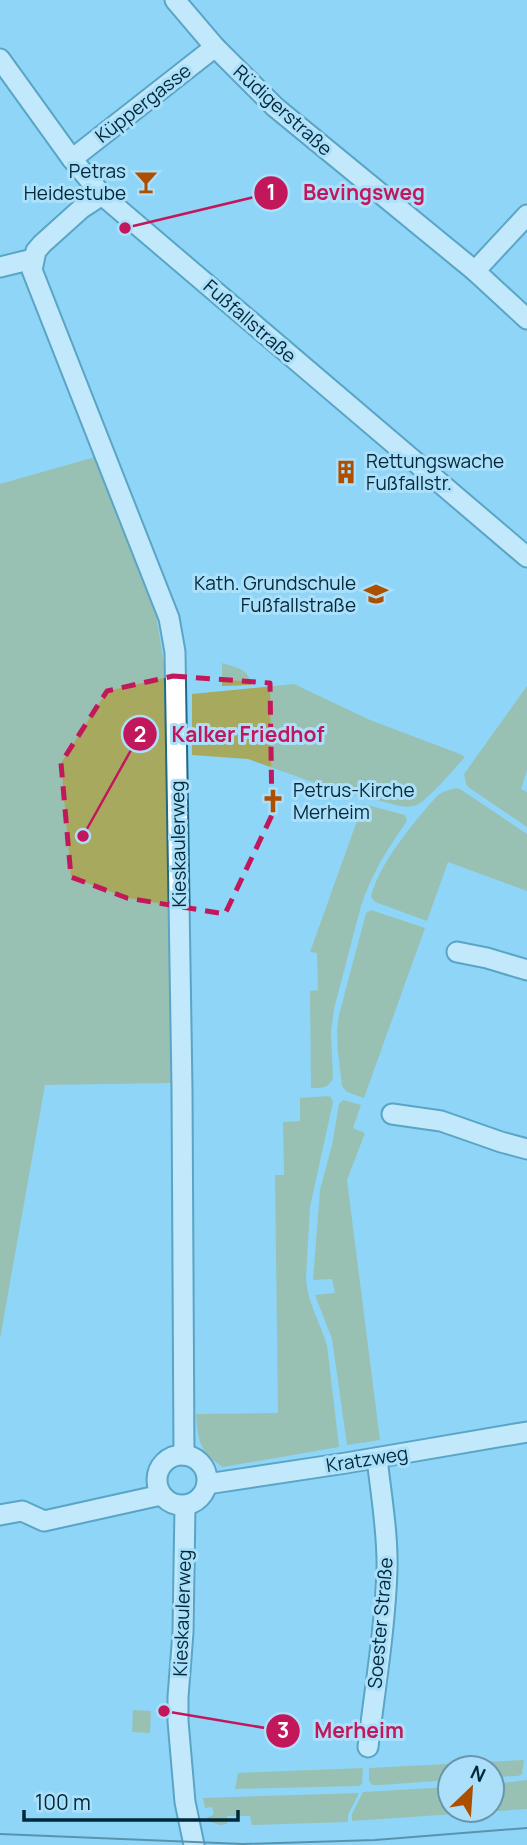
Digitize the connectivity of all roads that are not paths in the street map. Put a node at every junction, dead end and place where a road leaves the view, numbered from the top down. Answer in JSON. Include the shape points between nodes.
{"nodes":[{"id":1,"x":176,"y":0,"type":"edge"},
{"id":2,"x":215,"y":47,"type":"junction"},
{"id":3,"x":0,"y":59,"type":"edge"},
{"id":4,"x":72,"y":159,"type":"junction"},
{"id":5,"x":102,"y":195,"type":"junction"},
{"id":6,"x":527,"y":215,"type":"edge"},
{"id":7,"x":33,"y":259,"type":"junction"},
{"id":8,"x":0,"y":267,"type":"edge"},
{"id":9,"x":475,"y":271,"type":"junction"},
{"id":10,"x":527,"y":320,"type":"edge"},
{"id":11,"x":527,"y":557,"type":"edge"},
{"id":12,"x":457,"y":952,"type":"dead end"},
{"id":13,"x":527,"y":970,"type":"edge"},
{"id":14,"x":392,"y":1114,"type":"dead end"},
{"id":15,"x":527,"y":1149,"type":"edge"},
{"id":16,"x":527,"y":1432,"type":"edge"},
{"id":17,"x":184,"y":1455,"type":"junction"},
{"id":18,"x":377,"y":1458,"type":"junction"},
{"id":19,"x":207,"y":1484,"type":"junction"},
{"id":20,"x":160,"y":1494,"type":"junction"},
{"id":21,"x":185,"y":1506,"type":"junction"},
{"id":22,"x":0,"y":1515,"type":"edge"},
{"id":23,"x":368,"y":1747,"type":"dead end"},
{"id":24,"x":194,"y":1845,"type":"edge"}],
"edges":[{"from":1,"to":2,"type":"street","name":"Rüdigerstraße"},
{"from":2,"to":4,"type":"street","name":"Küppergasse"},
{"from":2,"to":9,"type":"street","name":"Rüdigerstraße","via":[[275,107]]},
{"from":3,"to":4,"type":"street","name":"Fußfallstraße"},
{"from":4,"to":5,"type":"street","name":"Fußfallstraße"},
{"from":5,"to":7,"type":"street","via":[[43,244]]},
{"from":5,"to":11,"type":"street","name":"Fußfallstraße"},
{"from":6,"to":9,"type":"street"},
{"from":7,"to":8,"type":"street"},
{"from":7,"to":17,"type":"street","name":"Kieskaulerweg","via":[[41,295],[169,618],[175,652]]},
{"from":9,"to":10,"type":"street","name":"Rüdigerstraße"},
{"from":12,"to":13,"type":"street"},
{"from":14,"to":15,"type":"street","via":[[441,1121]]},
{"from":16,"to":18,"type":"street","name":"Kratzweg"},
{"from":17,"to":19,"type":"street","via":[[204,1468]]},
{"from":17,"to":20,"type":"street","via":[[163,1463],[158,1472]]},
{"from":18,"to":19,"type":"street","name":"Kratzweg"},
{"from":18,"to":23,"type":"street","name":"Soester Straße","via":[[387,1568]]},
{"from":19,"to":21,"type":"street","via":[[197,1500]]},
{"from":20,"to":21,"type":"street"},
{"from":20,"to":22,"type":"street","via":[[44,1521],[22,1511]]},
{"from":21,"to":24,"type":"street","name":"Kieskaulerweg","via":[[178,1721]]}]}
